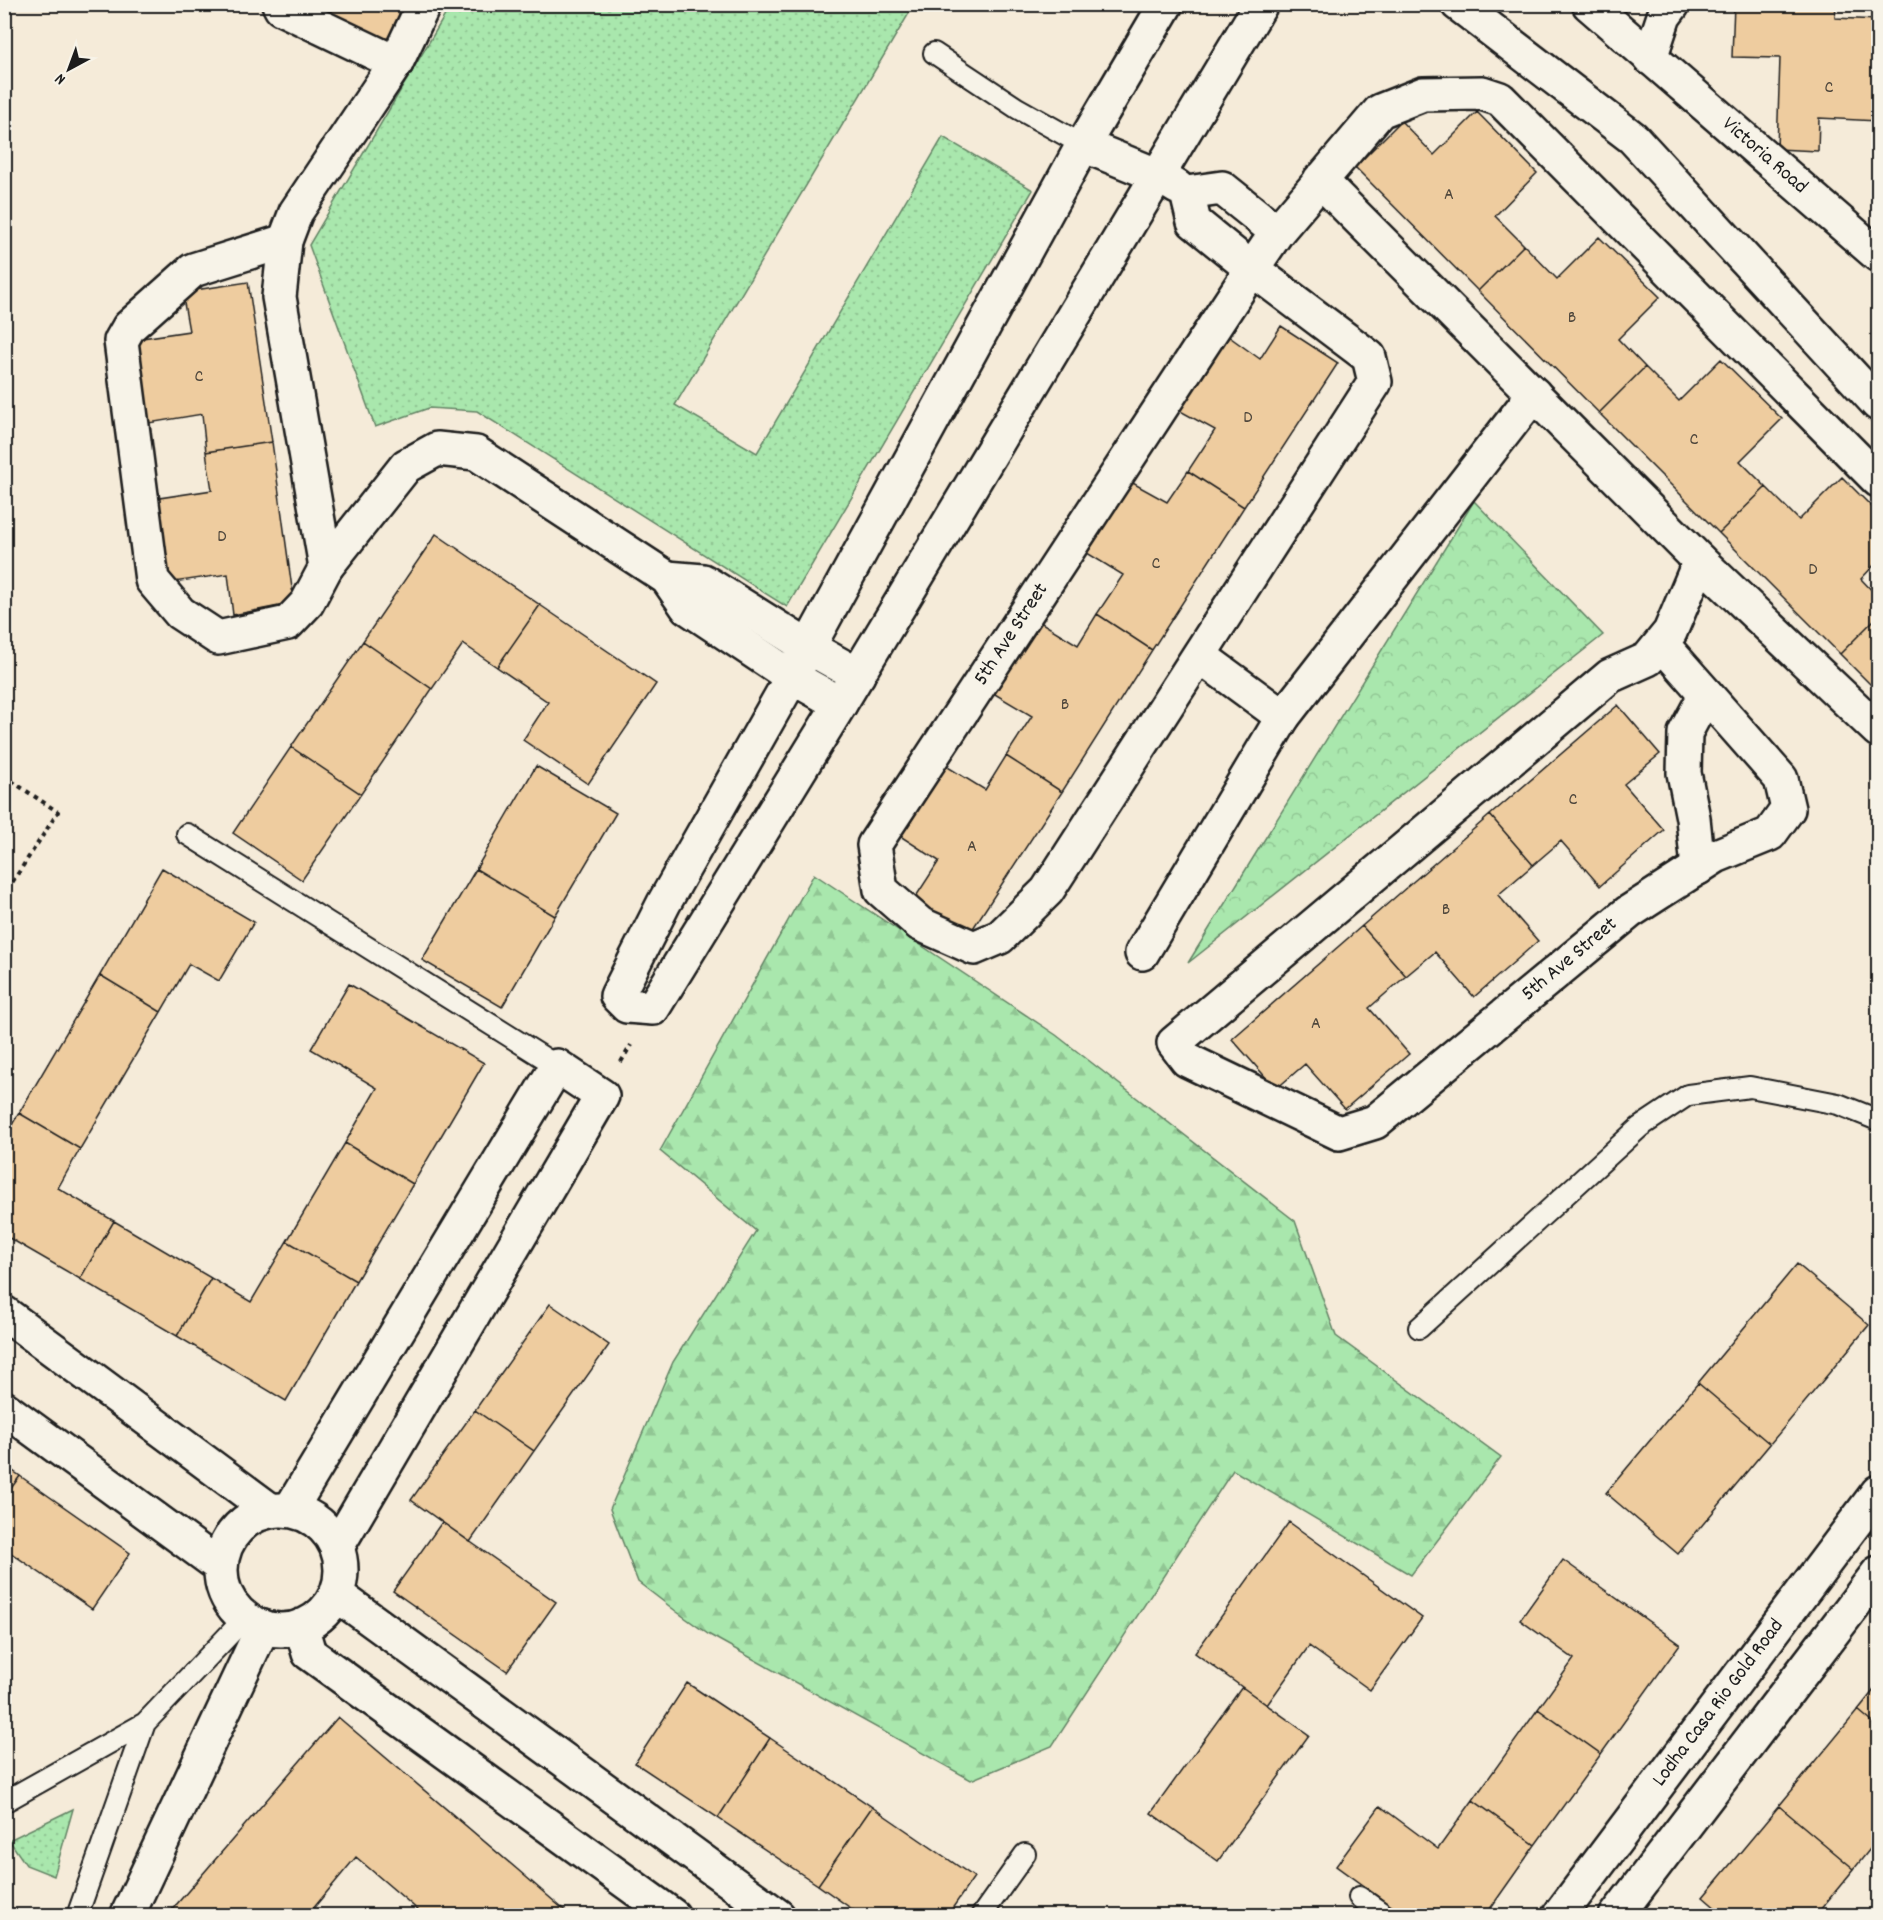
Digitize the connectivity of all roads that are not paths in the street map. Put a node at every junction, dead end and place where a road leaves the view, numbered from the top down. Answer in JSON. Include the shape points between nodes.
{"nodes":[{"id":1,"x":279,"y":4,"type":"edge"},
{"id":2,"x":424,"y":4,"type":"edge"},
{"id":3,"x":1166,"y":4,"type":"edge"},
{"id":4,"x":1261,"y":4,"type":"edge"},
{"id":5,"x":1458,"y":4,"type":"edge"},
{"id":6,"x":1589,"y":4,"type":"edge"},
{"id":7,"x":1673,"y":4,"type":"edge"},
{"id":8,"x":934,"y":52,"type":"dead end"},
{"id":9,"x":1650,"y":58,"type":"junction"},
{"id":10,"x":396,"y":63,"type":"junction"},
{"id":11,"x":1083,"y":145,"type":"junction"},
{"id":12,"x":1159,"y":176,"type":"junction"},
{"id":13,"x":1320,"y":180,"type":"junction"},
{"id":14,"x":1187,"y":193,"type":"junction"},
{"id":15,"x":285,"y":241,"type":"junction"},
{"id":16,"x":1264,"y":251,"type":"junction"},
{"id":17,"x":1878,"y":255,"type":"edge"},
{"id":18,"x":1534,"y":394,"type":"junction"},
{"id":19,"x":1878,"y":404,"type":"edge"},
{"id":20,"x":1878,"y":480,"type":"edge"},
{"id":21,"x":1701,"y":561,"type":"junction"},
{"id":22,"x":326,"y":567,"type":"junction"},
{"id":23,"x":667,"y":578,"type":"junction"},
{"id":24,"x":1661,"y":643,"type":"junction"},
{"id":25,"x":808,"y":647,"type":"junction"},
{"id":26,"x":1200,"y":656,"type":"junction"},
{"id":27,"x":858,"y":675,"type":"junction"},
{"id":28,"x":792,"y":677,"type":"junction"},
{"id":29,"x":1706,"y":694,"type":"junction"},
{"id":30,"x":840,"y":704,"type":"junction"},
{"id":31,"x":1282,"y":717,"type":"junction"},
{"id":32,"x":1878,"y":730,"type":"edge"},
{"id":33,"x":187,"y":834,"type":"dead end"},
{"id":34,"x":1698,"y":868,"type":"junction"},
{"id":35,"x":1142,"y":953,"type":"dead end"},
{"id":36,"x":557,"y":1066,"type":"junction"},
{"id":37,"x":1878,"y":1120,"type":"edge"},
{"id":38,"x":4,"y":1313,"type":"edge"},
{"id":39,"x":1419,"y":1328,"type":"dead end"},
{"id":40,"x":4,"y":1408,"type":"edge"},
{"id":41,"x":1878,"y":1492,"type":"edge"},
{"id":42,"x":280,"y":1510,"type":"junction"},
{"id":43,"x":337,"y":1547,"type":"junction"},
{"id":44,"x":221,"y":1567,"type":"junction"},
{"id":45,"x":1878,"y":1573,"type":"edge"},
{"id":46,"x":336,"y":1594,"type":"junction"},
{"id":47,"x":254,"y":1622,"type":"junction"},
{"id":48,"x":301,"y":1626,"type":"junction"},
{"id":49,"x":145,"y":1723,"type":"junction"},
{"id":50,"x":4,"y":1802,"type":"edge"},
{"id":51,"x":1025,"y":1854,"type":"dead end"},
{"id":52,"x":1589,"y":1876,"type":"junction"},
{"id":53,"x":1359,"y":1897,"type":"dead end"},
{"id":54,"x":655,"y":1911,"type":"edge"},
{"id":55,"x":1626,"y":1912,"type":"edge"},
{"id":56,"x":76,"y":1916,"type":"edge"},
{"id":57,"x":127,"y":1916,"type":"edge"},
{"id":58,"x":778,"y":1916,"type":"edge"},
{"id":59,"x":981,"y":1916,"type":"edge"},
{"id":60,"x":1386,"y":1916,"type":"edge"},
{"id":61,"x":1559,"y":1916,"type":"edge"}],
"edges":[{"from":1,"to":10,"type":"street"},
{"from":2,"to":10,"type":"street"},
{"from":3,"to":11,"type":"street"},
{"from":4,"to":12,"type":"street"},
{"from":5,"to":19,"type":"street","via":[[1633,138]]},
{"from":6,"to":9,"type":"street","name":"Victoria Road"},
{"from":7,"to":9,"type":"street","via":[[1664,16]]},
{"from":8,"to":11,"type":"lane","via":[[1017,108]]},
{"from":9,"to":17,"type":"street","name":"Victoria Road"},
{"from":10,"to":15,"type":"street","via":[[296,212]]},
{"from":11,"to":12,"type":"street"},
{"from":11,"to":25,"type":"street"},
{"from":12,"to":14,"type":"street"},
{"from":12,"to":27,"type":"street"},
{"from":13,"to":16,"type":"street","name":"5th Ave Street"},
{"from":13,"to":18,"type":"street"},
{"from":13,"to":20,"type":"street","name":"5th Ave Street","via":[[1380,111],[1423,94],[1482,93],[1500,99]]},
{"from":14,"to":16,"type":"street","via":[[1194,222]]},
{"from":14,"to":16,"type":"street","via":[[1222,188]]},
{"from":15,"to":22,"type":"street","via":[[279,297]]},
{"from":15,"to":22,"type":"street","via":[[193,270],[129,327],[121,341],[152,580],[180,613],[218,638],[288,623],[307,603]]},
{"from":16,"to":26,"type":"street","via":[[1369,357],[1375,382]]},
{"from":16,"to":26,"type":"street","name":"5th Ave Street","via":[[874,845],[881,890],[920,924],[975,948],[1000,937],[1047,891]]},
{"from":18,"to":21,"type":"street"},
{"from":18,"to":31,"type":"street"},
{"from":21,"to":24,"type":"street","via":[[1670,632]]},
{"from":21,"to":32,"type":"street"},
{"from":22,"to":23,"type":"street","via":[[406,466],[437,449],[476,453]]},
{"from":23,"to":25,"type":"street","via":[[703,580]]},
{"from":23,"to":28,"type":"street","via":[[687,607]]},
{"from":24,"to":29,"type":"street","name":"5th Ave Street"},
{"from":24,"to":34,"type":"street","name":"5th Ave Street","via":[[1648,659],[1610,676],[1174,1043],[1187,1060],[1339,1133],[1375,1122],[1629,912]]},
{"from":25,"to":27,"type":"street"},
{"from":25,"to":28,"type":"street"},
{"from":26,"to":31,"type":"street"},
{"from":27,"to":30,"type":"street"},
{"from":28,"to":30,"type":"street"},
{"from":28,"to":30,"type":"street","via":[[664,903],[618,996],[627,1006],[653,1008]]},
{"from":29,"to":34,"type":"street","via":[[1685,733],[1684,773]]},
{"from":29,"to":34,"type":"street","name":"5th Ave Street","via":[[1781,779],[1788,809],[1770,834],[1716,856]]},
{"from":31,"to":35,"type":"street"},
{"from":33,"to":36,"type":"lane"},
{"from":36,"to":42,"type":"street"},
{"from":36,"to":43,"type":"street","via":[[602,1096]]},
{"from":37,"to":39,"type":"lane","via":[[1838,1104],[1750,1087],[1688,1095],[1640,1127]]},
{"from":38,"to":42,"type":"street"},
{"from":40,"to":44,"type":"street"},
{"from":41,"to":52,"type":"street","name":"Lodha Casa Rio Gold Road"},
{"from":42,"to":43,"type":"street","via":[[309,1517],[326,1529]]},
{"from":42,"to":44,"type":"street","via":[[251,1518],[235,1531],[225,1548]]},
{"from":43,"to":46,"type":"street","via":[[341,1567]]},
{"from":44,"to":47,"type":"street","via":[[223,1587],[232,1604]]},
{"from":45,"to":55,"type":"street"},
{"from":46,"to":48,"type":"street","via":[[318,1618]]},
{"from":46,"to":58,"type":"street"},
{"from":47,"to":48,"type":"street","via":[[282,1630]]},
{"from":47,"to":49,"type":"lane"},
{"from":47,"to":57,"type":"street"},
{"from":48,"to":54,"type":"street","via":[[309,1653]]},
{"from":49,"to":50,"type":"lane"},
{"from":49,"to":56,"type":"lane"},
{"from":51,"to":59,"type":"lane"},
{"from":52,"to":55,"type":"street"},
{"from":52,"to":61,"type":"street","name":"Lodha Casa Rio Gold Road"},
{"from":53,"to":60,"type":"lane"}]}
